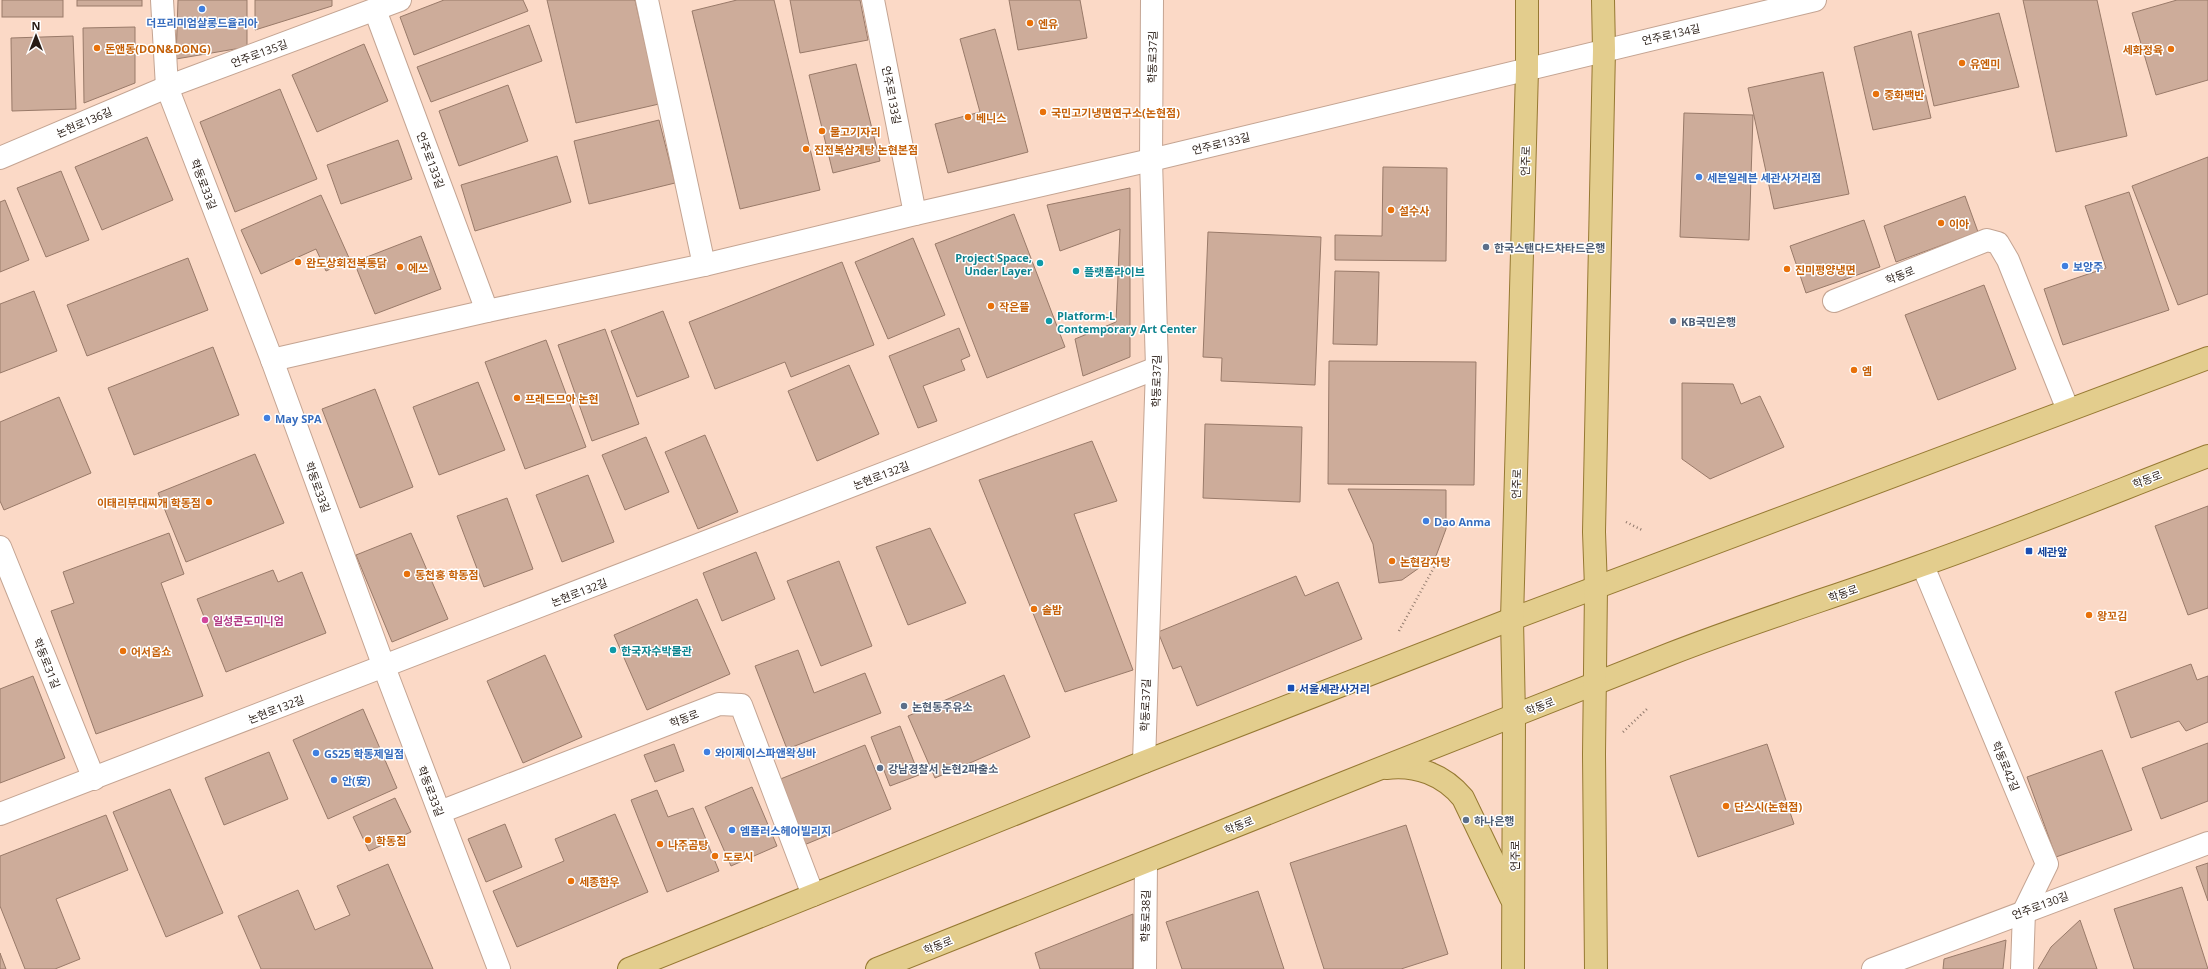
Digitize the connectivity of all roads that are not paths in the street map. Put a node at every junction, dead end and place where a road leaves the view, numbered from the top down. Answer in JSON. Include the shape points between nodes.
{"nodes":[{"id":1,"x":162,"y":0,"type":"edge"},
{"id":2,"x":400,"y":0,"type":"edge"},
{"id":3,"x":647,"y":0,"type":"edge"},
{"id":4,"x":873,"y":0,"type":"edge"},
{"id":5,"x":1152,"y":0,"type":"edge"},
{"id":6,"x":1527,"y":0,"type":"edge"},
{"id":7,"x":1603,"y":0,"type":"edge"},
{"id":8,"x":1815,"y":0,"type":"edge"},
{"id":9,"x":351,"y":9,"type":"edge"},
{"id":10,"x":375,"y":10,"type":"junction"},
{"id":11,"x":1604,"y":50,"type":"junction"},
{"id":12,"x":1527,"y":70,"type":"junction"},
{"id":13,"x":167,"y":87,"type":"junction"},
{"id":14,"x":0,"y":158,"type":"edge"},
{"id":15,"x":1150,"y":160,"type":"junction"},
{"id":16,"x":915,"y":214,"type":"junction"},
{"id":17,"x":704,"y":265,"type":"junction"},
{"id":18,"x":1834,"y":301,"type":"dead end"},
{"id":19,"x":487,"y":311,"type":"junction"},
{"id":20,"x":2208,"y":358,"type":"edge"},
{"id":21,"x":272,"y":360,"type":"junction"},
{"id":22,"x":1157,"y":368,"type":"junction"},
{"id":23,"x":2068,"y":410,"type":"junction"},
{"id":24,"x":2208,"y":456,"type":"edge"},
{"id":25,"x":0,"y":547,"type":"edge"},
{"id":26,"x":1923,"y":566,"type":"junction"},
{"id":27,"x":1596,"y":588,"type":"junction"},
{"id":28,"x":1512,"y":619,"type":"junction"},
{"id":29,"x":384,"y":667,"type":"junction"},
{"id":30,"x":1595,"y":685,"type":"junction"},
{"id":31,"x":1514,"y":716,"type":"junction"},
{"id":32,"x":1144,"y":762,"type":"junction"},
{"id":33,"x":1375,"y":770,"type":"junction"},
{"id":34,"x":94,"y":779,"type":"junction"},
{"id":35,"x":440,"y":812,"type":"junction"},
{"id":36,"x":0,"y":814,"type":"edge"},
{"id":37,"x":2208,"y":843,"type":"edge"},
{"id":38,"x":1146,"y":863,"type":"junction"},
{"id":39,"x":812,"y":895,"type":"junction"},
{"id":40,"x":1513,"y":902,"type":"junction"},
{"id":41,"x":2024,"y":911,"type":"junction"},
{"id":42,"x":499,"y":969,"type":"edge"},
{"id":43,"x":629,"y":969,"type":"edge"},
{"id":44,"x":877,"y":969,"type":"edge"},
{"id":45,"x":1144,"y":969,"type":"edge"},
{"id":46,"x":1513,"y":969,"type":"edge"},
{"id":47,"x":1596,"y":969,"type":"edge"},
{"id":48,"x":1873,"y":969,"type":"edge"},
{"id":49,"x":2022,"y":969,"type":"edge"}],
"edges":[{"from":1,"to":13,"type":"street","name":"학동로33길"},
{"from":2,"to":10,"type":"street","name":"언주로135길"},
{"from":3,"to":17,"type":"street"},
{"from":4,"to":16,"type":"street","name":"언주로133길"},
{"from":5,"to":15,"type":"street","name":"학동로37길"},
{"from":6,"to":12,"type":"main road","name":"언주로"},
{"from":7,"to":11,"type":"main road"},
{"from":8,"to":11,"type":"street","name":"언주로134길"},
{"from":9,"to":10,"type":"street","name":"언주로135길"},
{"from":9,"to":13,"type":"street","name":"언주로135길"},
{"from":10,"to":19,"type":"street","name":"언주로133길"},
{"from":11,"to":12,"type":"street","name":"언주로134길"},
{"from":11,"to":27,"type":"main road","via":[[1594,532]]},
{"from":12,"to":15,"type":"street","name":"언주로133길"},
{"from":12,"to":28,"type":"main road","name":"언주로"},
{"from":13,"to":14,"type":"street","name":"논현로136길"},
{"from":13,"to":21,"type":"street","name":"학동로33길"},
{"from":15,"to":16,"type":"street","name":"언주로133길"},
{"from":15,"to":22,"type":"street","name":"학동로37길"},
{"from":16,"to":17,"type":"street","name":"언주로133길"},
{"from":17,"to":19,"type":"street","name":"언주로133길"},
{"from":18,"to":23,"type":"street","name":"학동로","via":[[1987,240],[1998,243],[2008,260]]},
{"from":19,"to":21,"type":"street","name":"언주로133길"},
{"from":20,"to":23,"type":"main road"},
{"from":21,"to":29,"type":"street","name":"학동로33길"},
{"from":22,"to":29,"type":"street","name":"논현로132길"},
{"from":22,"to":32,"type":"street","name":"학동로37길"},
{"from":23,"to":27,"type":"main road"},
{"from":24,"to":26,"type":"main road","name":"학동로"},
{"from":25,"to":34,"type":"street","name":"학동로31길"},
{"from":26,"to":30,"type":"main road","name":"학동로","via":[[1672,653]]},
{"from":26,"to":41,"type":"street","name":"학동로42길","via":[[2047,864]]},
{"from":27,"to":28,"type":"main road"},
{"from":27,"to":30,"type":"main road"},
{"from":28,"to":31,"type":"main road","name":"언주로"},
{"from":28,"to":32,"type":"main road"},
{"from":29,"to":34,"type":"street","name":"논현로132길"},
{"from":29,"to":35,"type":"street","name":"학동로33길"},
{"from":30,"to":31,"type":"main road","name":"학동로"},
{"from":30,"to":47,"type":"main road"},
{"from":31,"to":33,"type":"main road","name":"학동로"},
{"from":31,"to":40,"type":"main road","name":"언주로"},
{"from":32,"to":39,"type":"main road"},
{"from":33,"to":38,"type":"main road","name":"학동로"},
{"from":33,"to":40,"type":"main road","via":[[1412,768],[1435,775],[1455,788],[1463,798]]},
{"from":34,"to":36,"type":"street","name":"논현로132길"},
{"from":35,"to":39,"type":"street","name":"학동로","via":[[718,704],[741,705]]},
{"from":35,"to":42,"type":"street","name":"학동로33길"},
{"from":37,"to":41,"type":"street","name":"언주로130길"},
{"from":38,"to":44,"type":"main road","name":"학동로"},
{"from":38,"to":45,"type":"street","name":"학동로38길"},
{"from":39,"to":43,"type":"main road"},
{"from":40,"to":46,"type":"main road","name":"언주로"},
{"from":41,"to":48,"type":"street","name":"언주로130길"},
{"from":41,"to":49,"type":"street","name":"학동로42길"}]}
